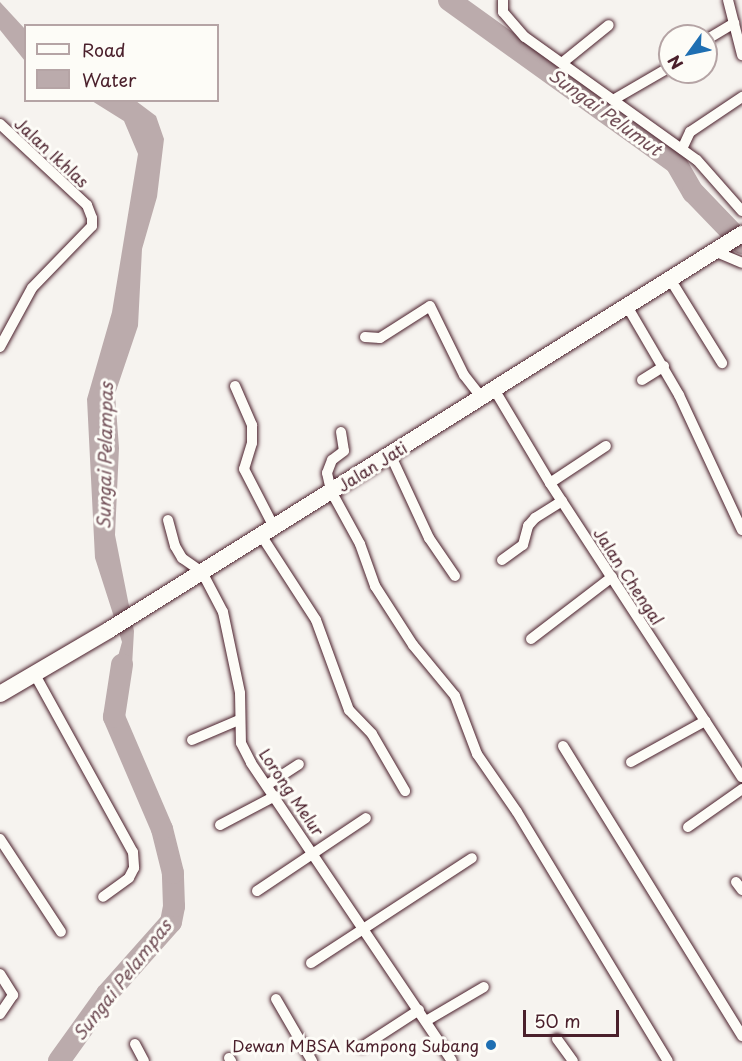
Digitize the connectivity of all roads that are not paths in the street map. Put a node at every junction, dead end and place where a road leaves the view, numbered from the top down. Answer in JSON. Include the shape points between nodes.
{"nodes":[{"id":1,"x":503,"y":0,"type":"edge"},
{"id":2,"x":728,"y":0,"type":"edge"},
{"id":3,"x":734,"y":24,"type":"junction"},
{"id":4,"x":609,"y":25,"type":"dead end"},
{"id":5,"x":718,"y":33,"type":"edge"},
{"id":6,"x":742,"y":56,"type":"edge"},
{"id":7,"x":562,"y":63,"type":"junction"},
{"id":8,"x":658,"y":74,"type":"edge"},
{"id":9,"x":742,"y":97,"type":"edge"},
{"id":10,"x":613,"y":100,"type":"junction"},
{"id":11,"x":0,"y":124,"type":"edge"},
{"id":12,"x":682,"y":149,"type":"junction"},
{"id":13,"x":742,"y":211,"type":"edge"},
{"id":14,"x":736,"y":238,"type":"edge"},
{"id":15,"x":714,"y":251,"type":"junction"},
{"id":16,"x":742,"y":263,"type":"edge"},
{"id":17,"x":670,"y":279,"type":"junction"},
{"id":18,"x":627,"y":306,"type":"junction"},
{"id":19,"x":365,"y":337,"type":"dead end"},
{"id":20,"x":0,"y":347,"type":"edge"},
{"id":21,"x":722,"y":363,"type":"dead end"},
{"id":22,"x":664,"y":366,"type":"junction"},
{"id":23,"x":642,"y":380,"type":"dead end"},
{"id":24,"x":235,"y":386,"type":"dead end"},
{"id":25,"x":488,"y":393,"type":"junction"},
{"id":26,"x":341,"y":432,"type":"dead end"},
{"id":27,"x":606,"y":446,"type":"dead end"},
{"id":28,"x":390,"y":454,"type":"junction"},
{"id":29,"x":550,"y":483,"type":"junction"},
{"id":30,"x":332,"y":491,"type":"junction"},
{"id":31,"x":562,"y":501,"type":"junction"},
{"id":32,"x":168,"y":520,"type":"dead end"},
{"id":33,"x":742,"y":530,"type":"edge"},
{"id":34,"x":267,"y":531,"type":"junction"},
{"id":35,"x":502,"y":560,"type":"dead end"},
{"id":36,"x":202,"y":572,"type":"junction"},
{"id":37,"x":455,"y":576,"type":"dead end"},
{"id":38,"x":612,"y":577,"type":"junction"},
{"id":39,"x":531,"y":639,"type":"dead end"},
{"id":40,"x":34,"y":673,"type":"junction"},
{"id":41,"x":0,"y":694,"type":"edge"},
{"id":42,"x":239,"y":720,"type":"junction"},
{"id":43,"x":705,"y":720,"type":"junction"},
{"id":44,"x":192,"y":740,"type":"dead end"},
{"id":45,"x":563,"y":746,"type":"dead end"},
{"id":46,"x":631,"y":762,"type":"dead end"},
{"id":47,"x":299,"y":764,"type":"dead end"},
{"id":48,"x":742,"y":777,"type":"edge"},
{"id":49,"x":267,"y":785,"type":"junction"},
{"id":50,"x":742,"y":789,"type":"edge"},
{"id":51,"x":405,"y":791,"type":"dead end"},
{"id":52,"x":275,"y":796,"type":"junction"},
{"id":53,"x":366,"y":818,"type":"dead end"},
{"id":54,"x":220,"y":825,"type":"dead end"},
{"id":55,"x":688,"y":827,"type":"dead end"},
{"id":56,"x":0,"y":839,"type":"edge"},
{"id":57,"x":315,"y":853,"type":"junction"},
{"id":58,"x":472,"y":858,"type":"dead end"},
{"id":59,"x":257,"y":891,"type":"dead end"},
{"id":60,"x":103,"y":897,"type":"dead end"},
{"id":61,"x":363,"y":926,"type":"junction"},
{"id":62,"x":61,"y":932,"type":"dead end"},
{"id":63,"x":311,"y":963,"type":"dead end"},
{"id":64,"x":0,"y":974,"type":"edge"},
{"id":65,"x":484,"y":987,"type":"dead end"},
{"id":66,"x":276,"y":999,"type":"dead end"},
{"id":67,"x":419,"y":1010,"type":"junction"},
{"id":68,"x":0,"y":1014,"type":"edge"},
{"id":69,"x":426,"y":1021,"type":"junction"},
{"id":70,"x":742,"y":1036,"type":"edge"},
{"id":71,"x":557,"y":1039,"type":"dead end"},
{"id":72,"x":135,"y":1044,"type":"dead end"},
{"id":73,"x":362,"y":1047,"type":"dead end"},
{"id":74,"x":144,"y":1061,"type":"edge"},
{"id":75,"x":312,"y":1061,"type":"edge"},
{"id":76,"x":452,"y":1061,"type":"edge"},
{"id":77,"x":573,"y":1061,"type":"edge"},
{"id":78,"x":668,"y":1061,"type":"edge"}],
"edges":[{"from":1,"to":7,"type":"street","via":[[501,5],[509,21]]},
{"from":2,"to":3,"type":"street"},
{"from":3,"to":5,"type":"street"},
{"from":3,"to":6,"type":"street"},
{"from":4,"to":7,"type":"street"},
{"from":7,"to":10,"type":"street"},
{"from":8,"to":10,"type":"street"},
{"from":9,"to":12,"type":"street","via":[[690,132]]},
{"from":10,"to":12,"type":"street"},
{"from":11,"to":20,"type":"street","name":"Jalan Ikhlas","via":[[87,205],[92,226],[32,288]]},
{"from":12,"to":13,"type":"street","via":[[717,180]]},
{"from":14,"to":15,"type":"street","name":"Jalan Jati"},
{"from":15,"to":16,"type":"street"},
{"from":15,"to":17,"type":"street","name":"Jalan Jati"},
{"from":17,"to":18,"type":"street","name":"Jalan Jati"},
{"from":17,"to":21,"type":"street"},
{"from":18,"to":22,"type":"street"},
{"from":18,"to":25,"type":"street","name":"Jalan Jati"},
{"from":19,"to":25,"type":"street","name":"Jalan Chengal","via":[[380,338],[430,306],[460,367]]},
{"from":22,"to":23,"type":"street"},
{"from":22,"to":33,"type":"street"},
{"from":24,"to":34,"type":"street","via":[[252,425],[252,443],[244,470]]},
{"from":25,"to":28,"type":"street","name":"Jalan Jati"},
{"from":25,"to":29,"type":"street","name":"Jalan Chengal"},
{"from":26,"to":30,"type":"street","via":[[344,451],[327,467]]},
{"from":27,"to":29,"type":"street"},
{"from":28,"to":30,"type":"street","name":"Jalan Jati"},
{"from":28,"to":37,"type":"street","via":[[429,538]]},
{"from":29,"to":31,"type":"street","name":"Jalan Chengal"},
{"from":30,"to":34,"type":"street","name":"Jalan Jati"},
{"from":30,"to":78,"type":"street","via":[[360,544],[375,586],[413,645],[455,696],[477,754],[517,812]]},
{"from":31,"to":35,"type":"street","via":[[535,518],[528,526],[523,545]]},
{"from":31,"to":38,"type":"street","name":"Jalan Chengal"},
{"from":32,"to":36,"type":"street","name":"Lorong Melur","via":[[182,558]]},
{"from":34,"to":36,"type":"street","name":"Jalan Jati"},
{"from":34,"to":51,"type":"street","via":[[316,620],[349,710],[372,734]]},
{"from":36,"to":40,"type":"street","name":"Jalan Jati"},
{"from":36,"to":42,"type":"street","name":"Lorong Melur","via":[[223,612],[240,693]]},
{"from":38,"to":39,"type":"street"},
{"from":38,"to":43,"type":"street","name":"Jalan Chengal"},
{"from":40,"to":41,"type":"street","name":"Jalan Jati"},
{"from":40,"to":60,"type":"street","via":[[98,782],[133,852],[134,868],[129,878]]},
{"from":42,"to":44,"type":"street"},
{"from":42,"to":49,"type":"street","name":"Lorong Melur","via":[[241,743]]},
{"from":43,"to":46,"type":"street"},
{"from":43,"to":48,"type":"street","name":"Jalan Chengal"},
{"from":45,"to":70,"type":"street"},
{"from":47,"to":49,"type":"street"},
{"from":49,"to":52,"type":"street","name":"Lorong Melur"},
{"from":50,"to":55,"type":"street"},
{"from":52,"to":54,"type":"street"},
{"from":52,"to":57,"type":"street","name":"Lorong Melur"},
{"from":53,"to":57,"type":"street"},
{"from":56,"to":62,"type":"street"},
{"from":57,"to":59,"type":"street"},
{"from":57,"to":61,"type":"street","name":"Lorong Melur"},
{"from":58,"to":61,"type":"street"},
{"from":61,"to":63,"type":"street"},
{"from":61,"to":67,"type":"street","name":"Lorong Melur"},
{"from":64,"to":68,"type":"street","via":[[14,995]]},
{"from":65,"to":69,"type":"street"},
{"from":66,"to":75,"type":"street"},
{"from":67,"to":69,"type":"street","name":"Lorong Melur"},
{"from":67,"to":73,"type":"street"},
{"from":69,"to":76,"type":"street","name":"Lorong Melur"},
{"from":71,"to":77,"type":"street"},
{"from":72,"to":74,"type":"street"}]}
